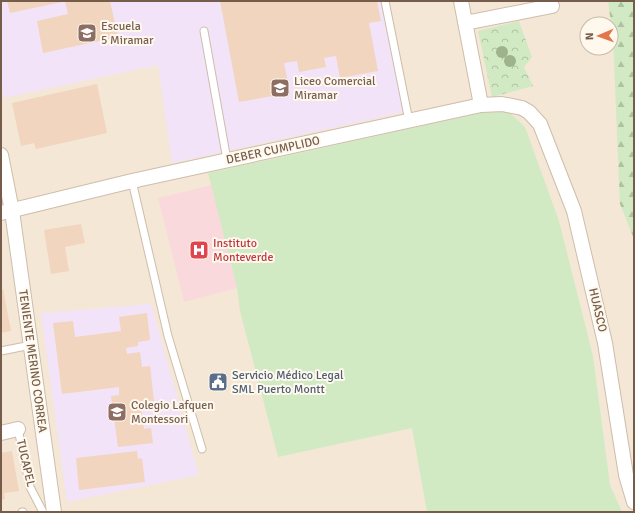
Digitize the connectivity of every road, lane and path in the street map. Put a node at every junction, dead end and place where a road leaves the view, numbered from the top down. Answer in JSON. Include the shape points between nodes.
{"nodes":[{"id":1,"x":385,"y":1,"type":"edge"},
{"id":2,"x":461,"y":1,"type":"edge"},
{"id":3,"x":552,"y":6,"type":"dead end"},
{"id":4,"x":465,"y":23,"type":"junction"},
{"id":5,"x":204,"y":31,"type":"dead end"},
{"id":6,"x":481,"y":105,"type":"junction"},
{"id":7,"x":409,"y":121,"type":"junction"},
{"id":8,"x":540,"y":124,"type":"joint"},
{"id":9,"x":1,"y":154,"type":"edge"},
{"id":10,"x":227,"y":160,"type":"junction"},
{"id":11,"x":132,"y":181,"type":"junction"},
{"id":12,"x":6,"y":212,"type":"edge"},
{"id":13,"x":31,"y":344,"type":"junction"},
{"id":14,"x":1,"y":351,"type":"edge"},
{"id":15,"x":18,"y":429,"type":"joint"},
{"id":16,"x":1,"y":433,"type":"edge"},
{"id":17,"x":202,"y":449,"type":"dead end"},
{"id":18,"x":634,"y":502,"type":"edge"},
{"id":19,"x":42,"y":512,"type":"edge"},
{"id":20,"x":54,"y":512,"type":"edge"}],
"edges":[{"from":1,"to":7,"type":"lane"},
{"from":2,"to":4,"type":"street"},
{"from":3,"to":4,"type":"street"},
{"from":4,"to":6,"type":"street"},
{"from":5,"to":10,"type":"lane"},
{"from":6,"to":7,"type":"street","name":"DEBER CUMPLIDO"},
{"from":6,"to":8,"type":"street","name":"DEBER CUMPLIDO","via":[[502,104],[522,108]]},
{"from":7,"to":10,"type":"street","name":"DEBER CUMPLIDO"},
{"from":8,"to":18,"type":"street","name":"HUASCO","via":[[574,211],[605,343],[626,475]]},
{"from":9,"to":12,"type":"street","name":"TENIENTE MERINO CORREA"},
{"from":10,"to":11,"type":"street","name":"DEBER CUMPLIDO"},
{"from":11,"to":12,"type":"street","name":"DEBER CUMPLIDO"},
{"from":11,"to":17,"type":"lane","via":[[168,336]]},
{"from":12,"to":13,"type":"street","name":"TENIENTE MERINO CORREA"},
{"from":13,"to":14,"type":"lane"},
{"from":13,"to":20,"type":"street","name":"TENIENTE MERINO CORREA"},
{"from":15,"to":16,"type":"street","name":"TUCAPEL"},
{"from":15,"to":19,"type":"lane","name":"TUCAPEL","via":[[30,487]]}]}
